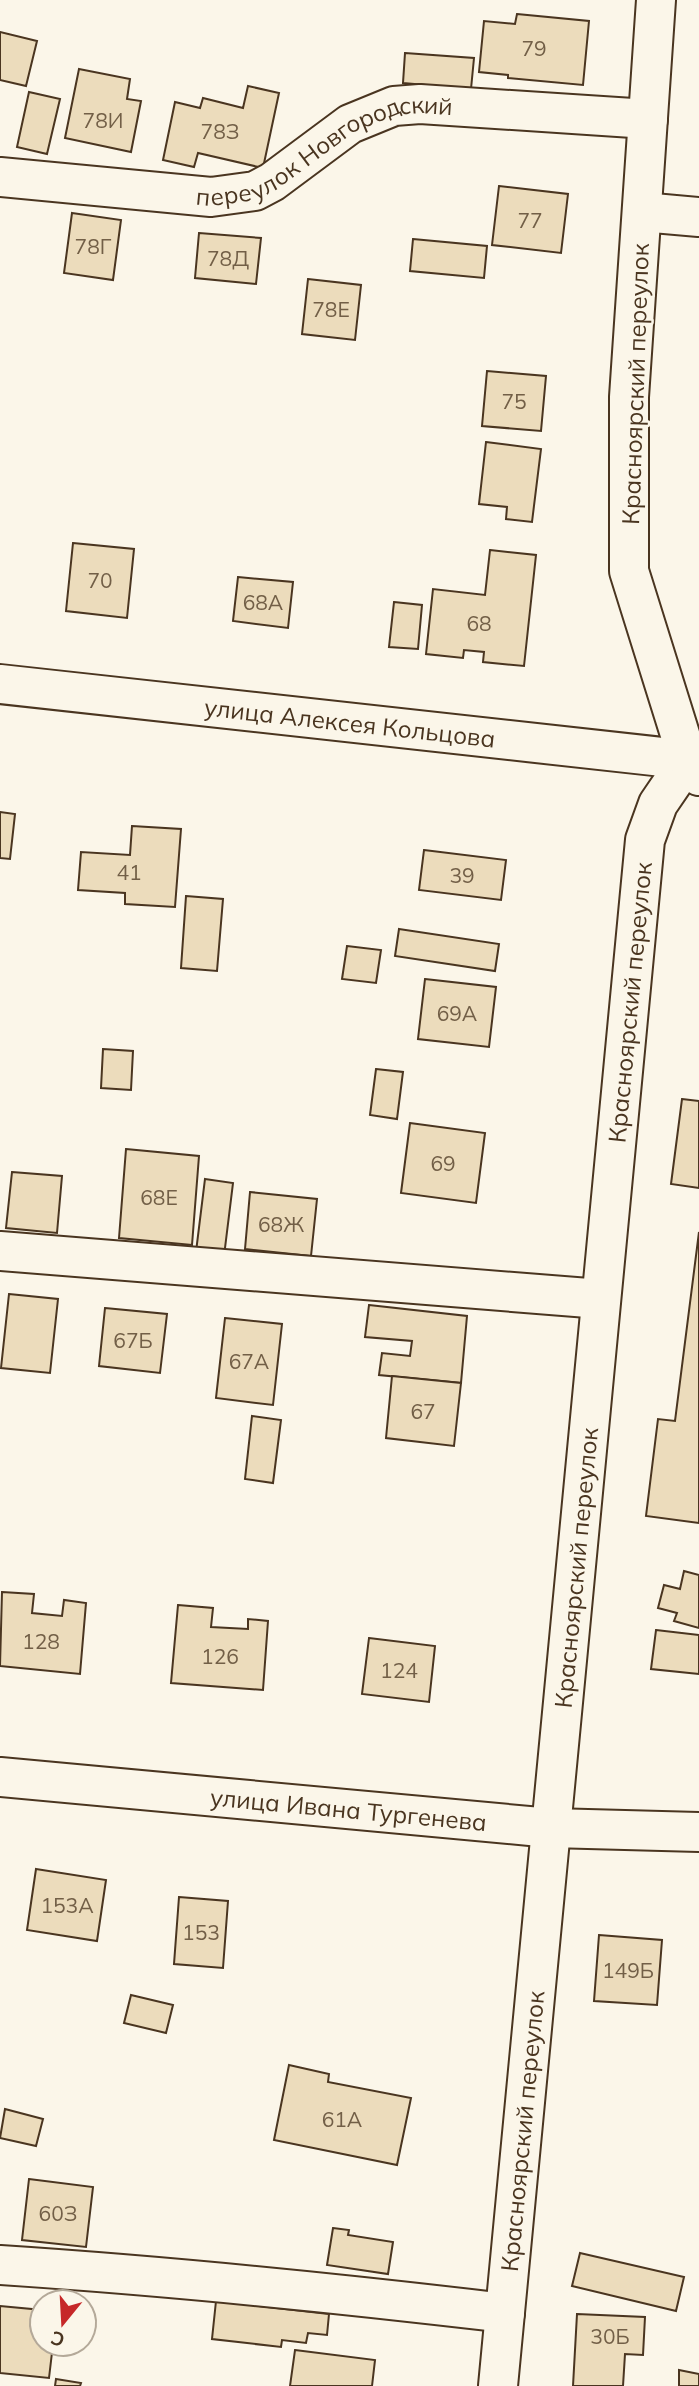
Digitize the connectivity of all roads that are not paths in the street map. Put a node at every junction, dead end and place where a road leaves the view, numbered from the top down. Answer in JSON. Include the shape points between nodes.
{"nodes":[{"id":1,"x":656,"y":0,"type":"edge"},
{"id":2,"x":648,"y":119,"type":"junction"},
{"id":3,"x":0,"y":177,"type":"edge"},
{"id":4,"x":642,"y":212,"type":"junction"},
{"id":5,"x":699,"y":217,"type":"edge"},
{"id":6,"x":0,"y":684,"type":"edge"},
{"id":7,"x":695,"y":766,"type":"edge"},
{"id":8,"x":0,"y":1251,"type":"edge"},
{"id":9,"x":601,"y":1298,"type":"junction"},
{"id":10,"x":0,"y":1777,"type":"edge"},
{"id":11,"x":551,"y":1828,"type":"junction"},
{"id":12,"x":699,"y":1832,"type":"edge"},
{"id":13,"x":0,"y":2265,"type":"edge"},
{"id":14,"x":505,"y":2313,"type":"junction"},
{"id":15,"x":498,"y":2386,"type":"edge"}],
"edges":[{"from":1,"to":2,"type":"street","name":"Красноярский переулок"},
{"from":2,"to":3,"type":"street","name":"переулок Новгородский","via":[[394,106],[350,124],[255,191],[211,197]]},
{"from":2,"to":4,"type":"street","name":"Красноярский переулок"},
{"from":4,"to":5,"type":"street"},
{"from":4,"to":7,"type":"street","name":"Красноярский переулок","via":[[629,397],[629,571]]},
{"from":6,"to":7,"type":"street","name":"улица Алексея Кольцова"},
{"from":7,"to":9,"type":"street","name":"Красноярский переулок","via":[[658,804],[645,839]]},
{"from":8,"to":9,"type":"street"},
{"from":9,"to":11,"type":"street","name":"Красноярский переулок"},
{"from":10,"to":11,"type":"street","name":"улица Ивана Тургенева"},
{"from":11,"to":12,"type":"street","name":"улица Ивана Тургенева"},
{"from":11,"to":14,"type":"street","name":"Красноярский переулок"},
{"from":13,"to":14,"type":"street","via":[[147,2275]]},
{"from":14,"to":15,"type":"street","name":"Красноярский переулок"}]}
